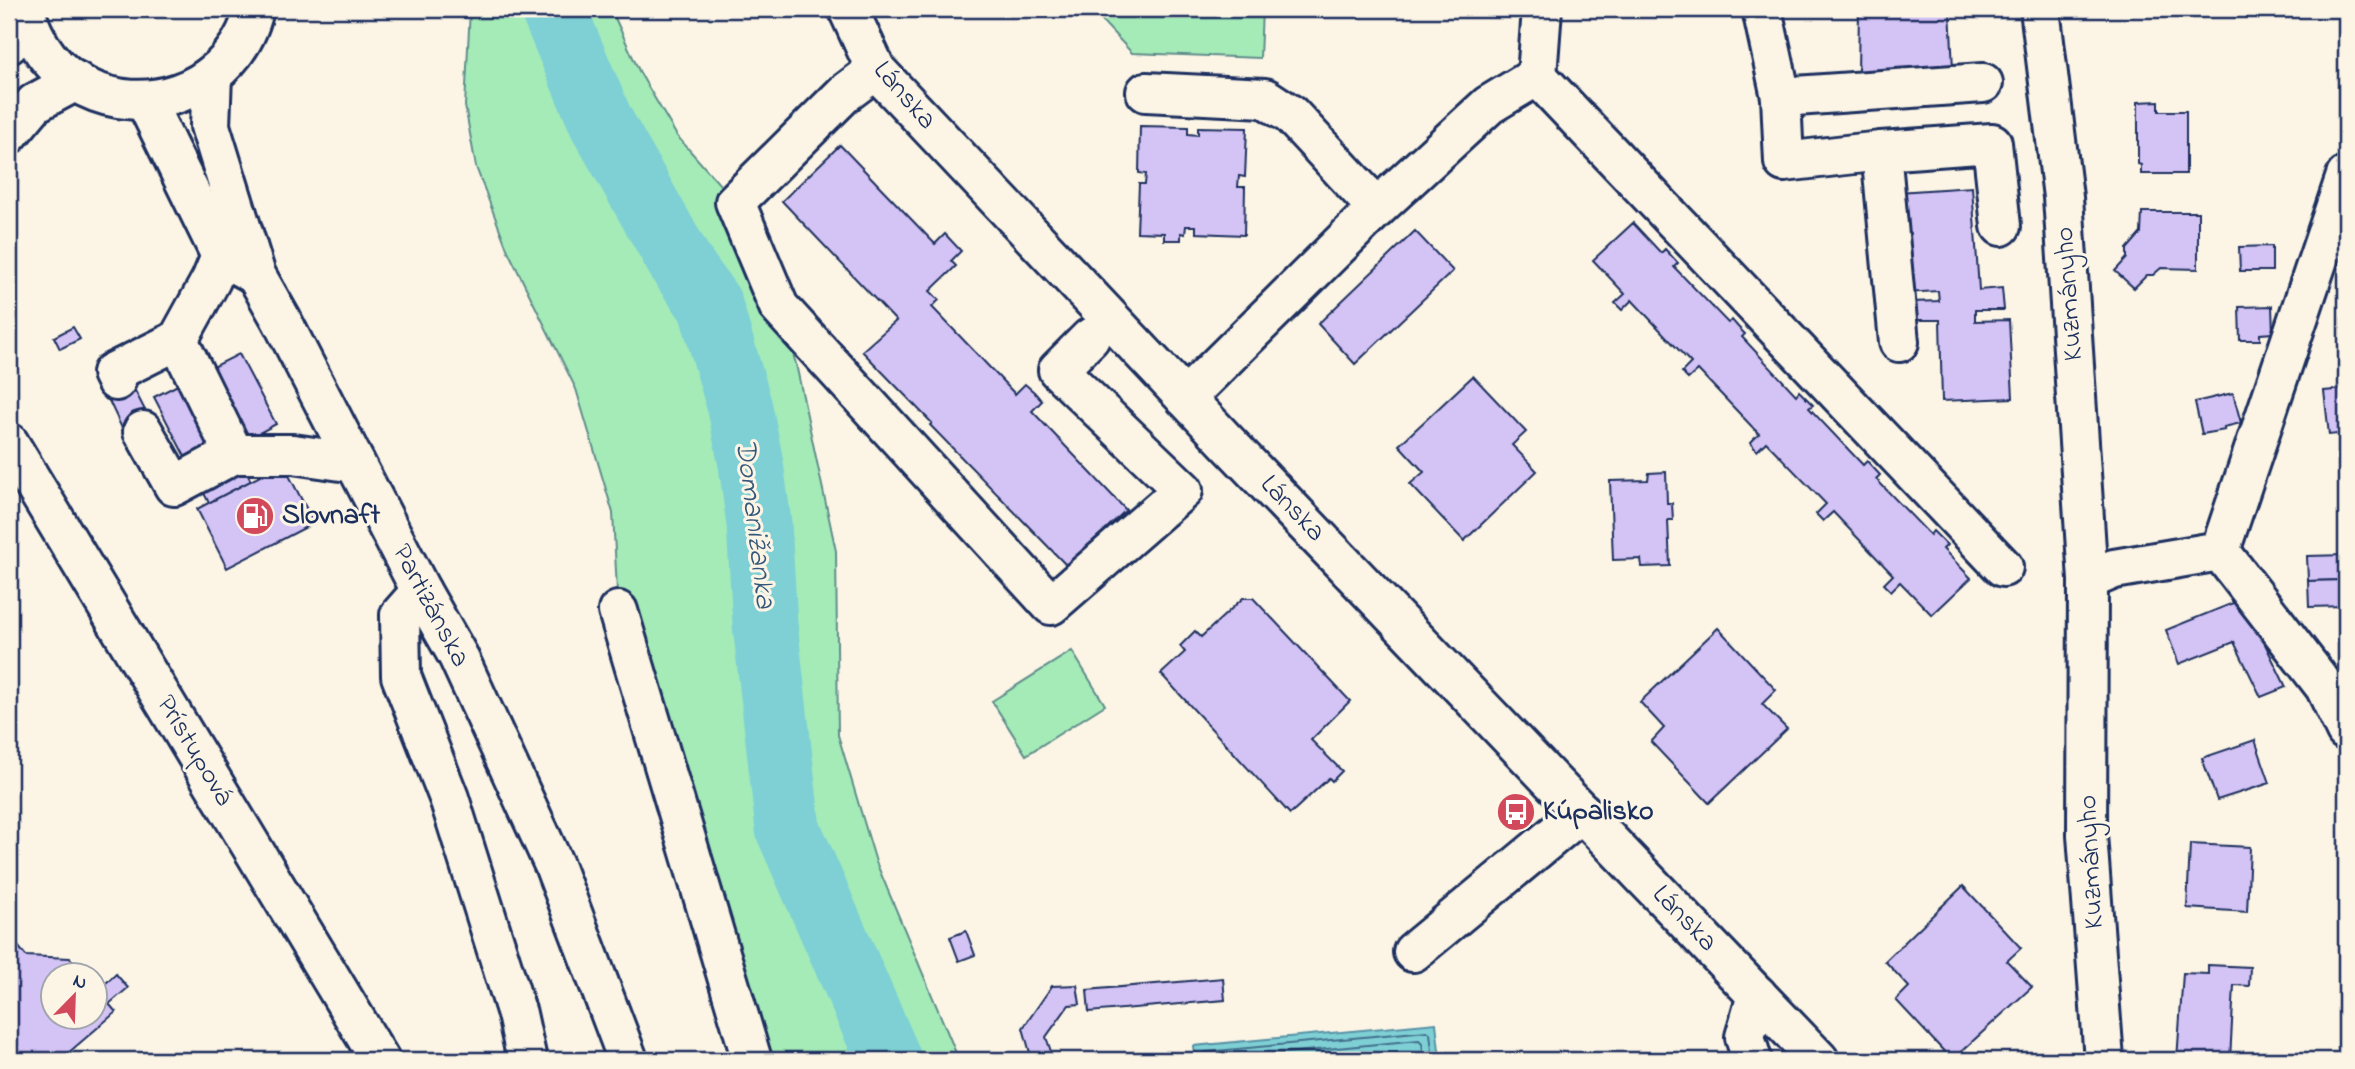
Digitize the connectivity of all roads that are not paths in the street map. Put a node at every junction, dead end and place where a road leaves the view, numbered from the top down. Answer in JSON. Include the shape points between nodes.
{"nodes":[{"id":1,"x":24,"y":9,"type":"edge"},
{"id":2,"x":254,"y":9,"type":"edge"},
{"id":3,"x":848,"y":9,"type":"edge"},
{"id":4,"x":1542,"y":9,"type":"edge"},
{"id":5,"x":1762,"y":9,"type":"edge"},
{"id":6,"x":2040,"y":9,"type":"edge"},
{"id":7,"x":9,"y":44,"type":"edge"},
{"id":8,"x":876,"y":70,"type":"junction"},
{"id":9,"x":212,"y":75,"type":"junction"},
{"id":10,"x":1537,"y":76,"type":"junction"},
{"id":11,"x":76,"y":81,"type":"junction"},
{"id":12,"x":1983,"y":83,"type":"dead end"},
{"id":13,"x":1146,"y":92,"type":"dead end"},
{"id":14,"x":1781,"y":97,"type":"junction"},
{"id":15,"x":145,"y":100,"type":"junction"},
{"id":16,"x":9,"y":134,"type":"edge"},
{"id":17,"x":1881,"y":151,"type":"junction"},
{"id":18,"x":2346,"y":176,"type":"edge"},
{"id":19,"x":1377,"y":208,"type":"junction"},
{"id":20,"x":2001,"y":226,"type":"dead end"},
{"id":21,"x":221,"y":256,"type":"junction"},
{"id":22,"x":256,"y":275,"type":"junction"},
{"id":23,"x":1090,"y":338,"type":"dead end"},
{"id":24,"x":178,"y":340,"type":"junction"},
{"id":25,"x":1899,"y":342,"type":"dead end"},
{"id":26,"x":116,"y":381,"type":"dead end"},
{"id":27,"x":1185,"y":398,"type":"junction"},
{"id":28,"x":143,"y":431,"type":"dead end"},
{"id":29,"x":9,"y":443,"type":"edge"},
{"id":30,"x":234,"y":454,"type":"junction"},
{"id":31,"x":355,"y":463,"type":"junction"},
{"id":32,"x":2220,"y":551,"type":"junction"},
{"id":33,"x":2003,"y":567,"type":"dead end"},
{"id":34,"x":2088,"y":580,"type":"junction"},
{"id":35,"x":421,"y":591,"type":"junction"},
{"id":36,"x":618,"y":611,"type":"dead end"},
{"id":37,"x":2346,"y":731,"type":"edge"},
{"id":38,"x":1582,"y":813,"type":"junction"},
{"id":39,"x":1413,"y":952,"type":"dead end"},
{"id":40,"x":1757,"y":995,"type":"junction"},
{"id":41,"x":380,"y":1060,"type":"edge"},
{"id":42,"x":527,"y":1060,"type":"edge"},
{"id":43,"x":628,"y":1060,"type":"edge"},
{"id":44,"x":752,"y":1060,"type":"edge"},
{"id":45,"x":1752,"y":1060,"type":"edge"},
{"id":46,"x":1819,"y":1060,"type":"edge"},
{"id":47,"x":2104,"y":1060,"type":"edge"}],
"edges":[{"from":1,"to":7,"type":"street"},
{"from":1,"to":11,"type":"street","via":[[48,57]]},
{"from":2,"to":9,"type":"street","via":[[237,49]]},
{"from":3,"to":8,"type":"street","name":"Lánska"},
{"from":4,"to":10,"type":"street"},
{"from":5,"to":14,"type":"street"},
{"from":6,"to":34,"type":"street","name":"Kuzmányho","via":[[2063,197]]},
{"from":8,"to":23,"type":"street","via":[[844,94],[734,202],[779,307],[1051,606],[1183,489],[1058,370]]},
{"from":8,"to":27,"type":"street","name":"Lánska"},
{"from":9,"to":15,"type":"street","via":[[181,93]]},
{"from":9,"to":22,"type":"street","name":"Partizánska","via":[[210,126]]},
{"from":10,"to":19,"type":"street","via":[[1489,105]]},
{"from":10,"to":33,"type":"street"},
{"from":11,"to":15,"type":"street","via":[[101,94]]},
{"from":11,"to":16,"type":"street","via":[[35,103]]},
{"from":12,"to":14,"type":"street"},
{"from":13,"to":19,"type":"street","via":[[1265,98],[1291,114]]},
{"from":14,"to":17,"type":"street","via":[[1784,162]]},
{"from":15,"to":21,"type":"street"},
{"from":17,"to":20,"type":"street","via":[[1992,143]]},
{"from":17,"to":25,"type":"street"},
{"from":18,"to":32,"type":"street"},
{"from":19,"to":27,"type":"street"},
{"from":21,"to":22,"type":"street"},
{"from":21,"to":24,"type":"street"},
{"from":22,"to":31,"type":"street","name":"Partizánska"},
{"from":24,"to":26,"type":"street","via":[[112,373]]},
{"from":24,"to":30,"type":"street"},
{"from":27,"to":38,"type":"street","name":"Lánska"},
{"from":28,"to":30,"type":"street","via":[[174,486]]},
{"from":29,"to":41,"type":"street","name":"Prístupová"},
{"from":30,"to":31,"type":"street","via":[[293,454]]},
{"from":31,"to":35,"type":"street","name":"Partizánska"},
{"from":32,"to":34,"type":"street","via":[[2114,569]]},
{"from":32,"to":37,"type":"street","via":[[2325,687]]},
{"from":34,"to":47,"type":"street","name":"Kuzmányho","via":[[2087,835]]},
{"from":35,"to":42,"type":"street","via":[[400,615],[401,676],[449,798],[517,1014]]},
{"from":35,"to":43,"type":"street","name":"Partizánska","via":[[458,656],[554,865]]},
{"from":36,"to":44,"type":"street"},
{"from":38,"to":39,"type":"street"},
{"from":38,"to":40,"type":"street","name":"Lánska"},
{"from":40,"to":45,"type":"street","via":[[1745,1037]]},
{"from":40,"to":46,"type":"street","name":"Lánska"}]}
